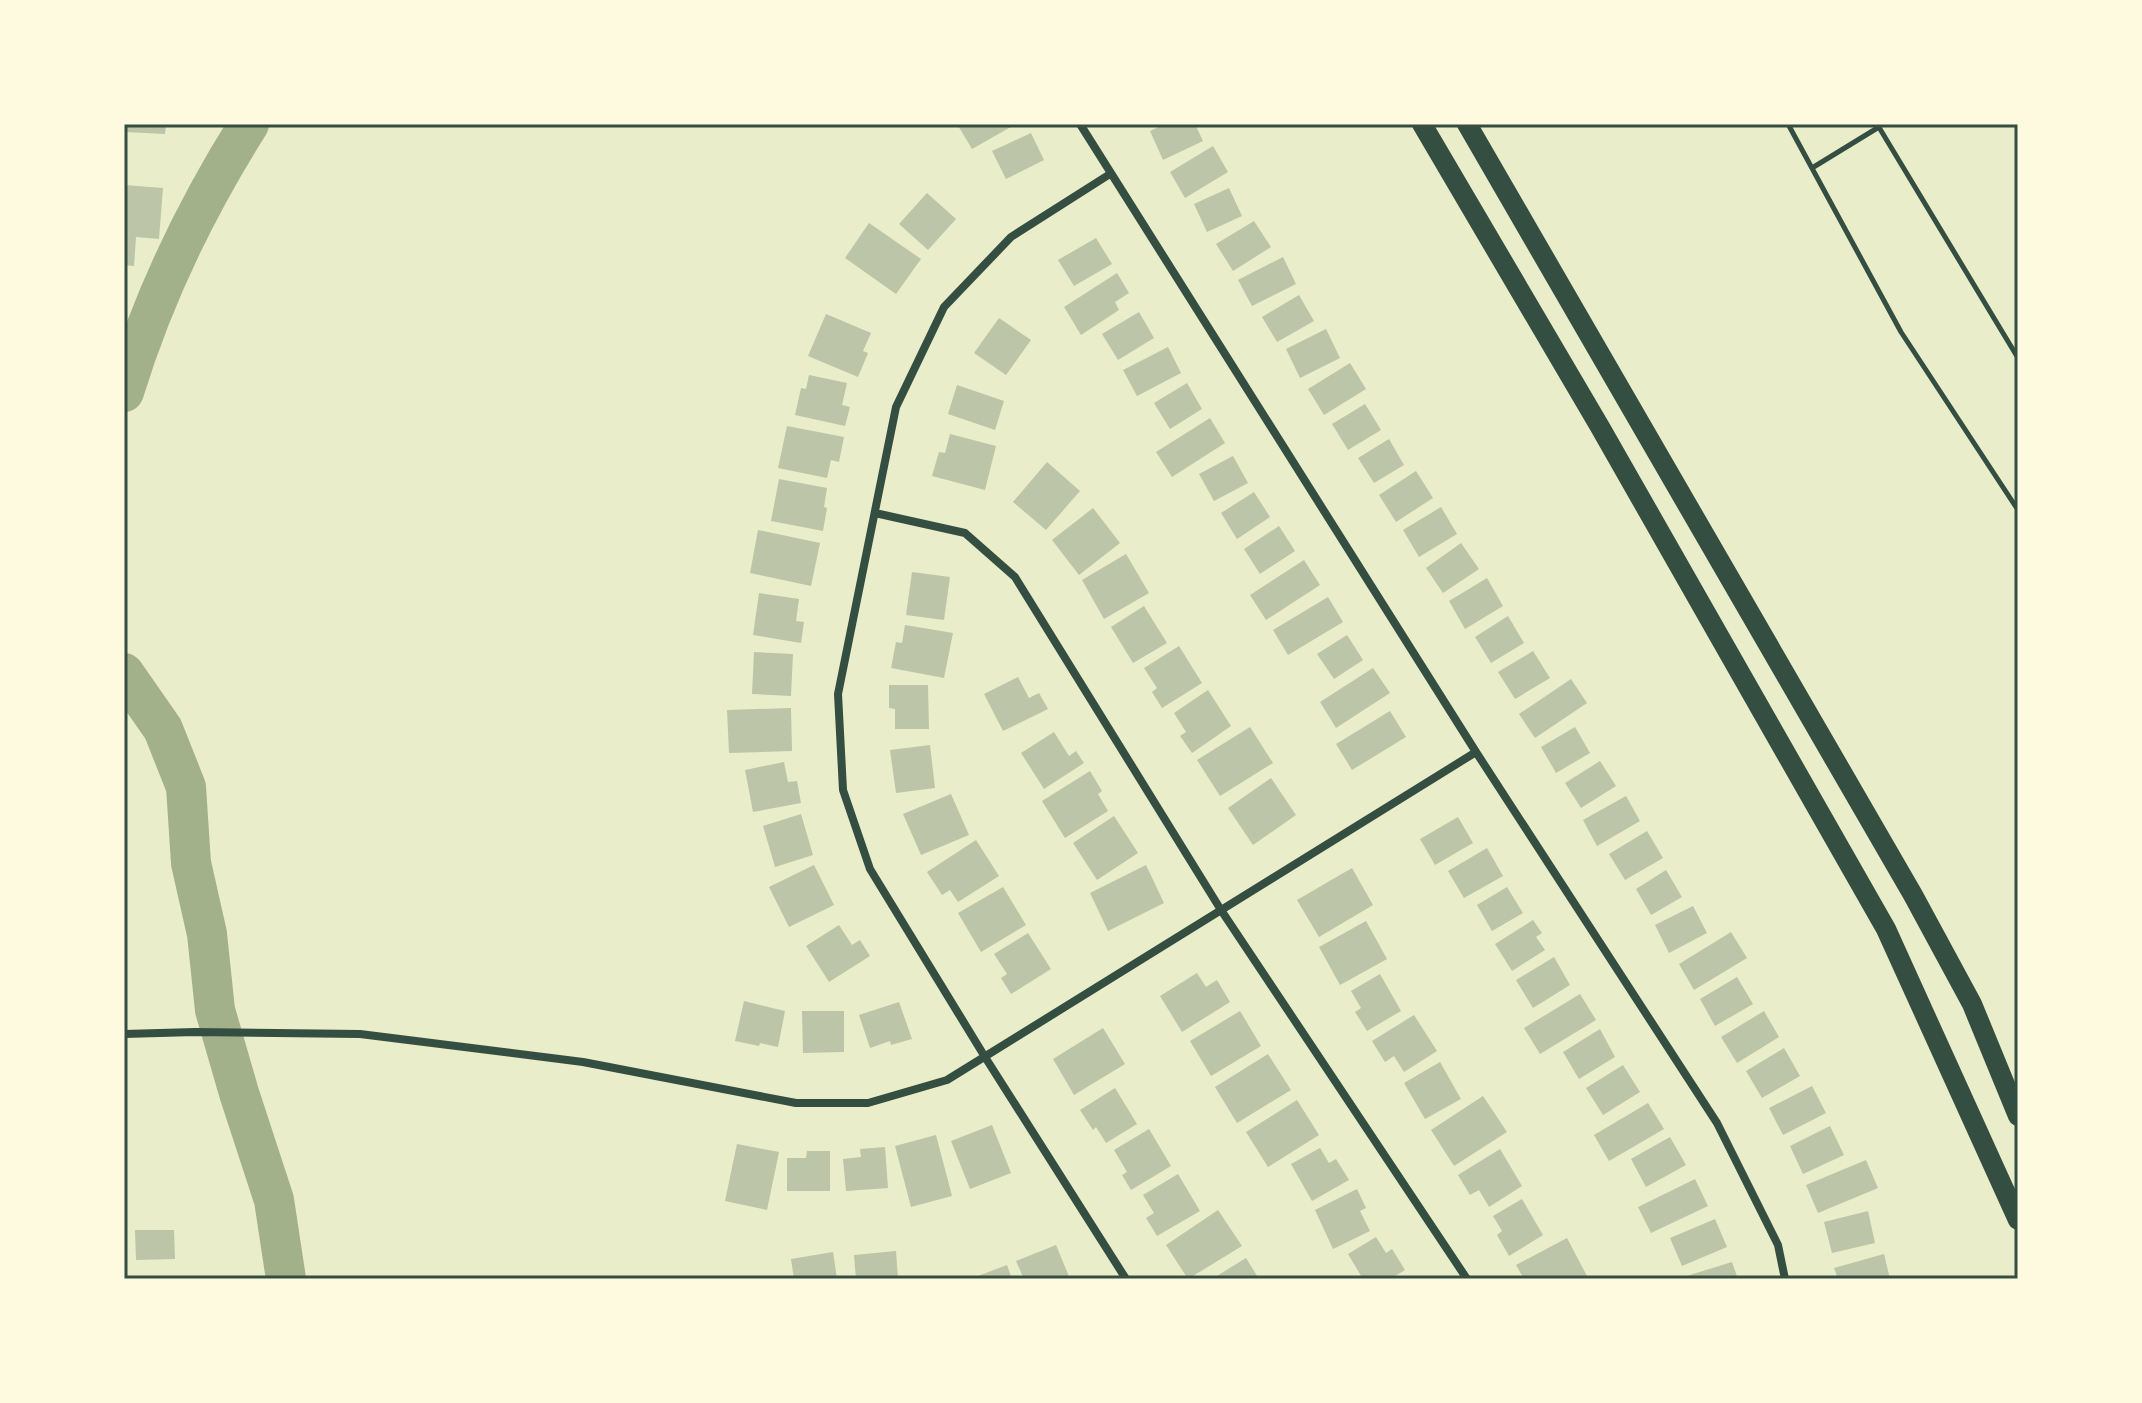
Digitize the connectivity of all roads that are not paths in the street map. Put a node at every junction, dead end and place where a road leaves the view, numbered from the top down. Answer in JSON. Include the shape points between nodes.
{"nodes":[{"id":1,"x":1080,"y":124,"type":"edge"},
{"id":2,"x":1422,"y":124,"type":"edge"},
{"id":3,"x":1467,"y":124,"type":"edge"},
{"id":4,"x":1788,"y":124,"type":"edge"},
{"id":5,"x":1878,"y":126,"type":"edge"},
{"id":6,"x":1812,"y":168,"type":"junction"},
{"id":7,"x":1110,"y":174,"type":"junction"},
{"id":8,"x":2018,"y":358,"type":"edge"},
{"id":9,"x":2018,"y":494,"type":"edge"},
{"id":10,"x":2011,"y":498,"type":"junction"},
{"id":11,"x":2018,"y":510,"type":"edge"},
{"id":12,"x":875,"y":513,"type":"junction"},
{"id":13,"x":1476,"y":752,"type":"junction"},
{"id":14,"x":1221,"y":910,"type":"junction"},
{"id":15,"x":124,"y":1034,"type":"edge"},
{"id":16,"x":985,"y":1057,"type":"junction"},
{"id":17,"x":2018,"y":1116,"type":"edge"},
{"id":18,"x":2018,"y":1220,"type":"edge"},
{"id":19,"x":1126,"y":1279,"type":"edge"},
{"id":20,"x":1467,"y":1279,"type":"edge"},
{"id":21,"x":1785,"y":1279,"type":"edge"}],
"edges":[{"from":1,"to":7,"type":"street"},
{"from":2,"to":18,"type":"highway","via":[[1886,929]]},
{"from":3,"to":17,"type":"highway","via":[[1913,895],[1972,1004]]},
{"from":4,"to":6,"type":"lane"},
{"from":5,"to":6,"type":"lane"},
{"from":5,"to":8,"type":"lane"},
{"from":6,"to":10,"type":"lane","via":[[1901,332]]},
{"from":7,"to":12,"type":"street","via":[[1011,237],[944,307],[896,407]]},
{"from":7,"to":13,"type":"street"},
{"from":9,"to":10,"type":"lane"},
{"from":10,"to":11,"type":"lane"},
{"from":12,"to":14,"type":"street","via":[[965,533],[1015,577]]},
{"from":12,"to":16,"type":"street","via":[[838,694],[843,790],[870,869]]},
{"from":13,"to":14,"type":"street"},
{"from":13,"to":21,"type":"street","via":[[1717,1123],[1778,1245]]},
{"from":14,"to":16,"type":"street"},
{"from":14,"to":20,"type":"street"},
{"from":15,"to":16,"type":"street","via":[[360,1034],[583,1062],[796,1103],[868,1103],[947,1080]]},
{"from":16,"to":19,"type":"street"}]}
